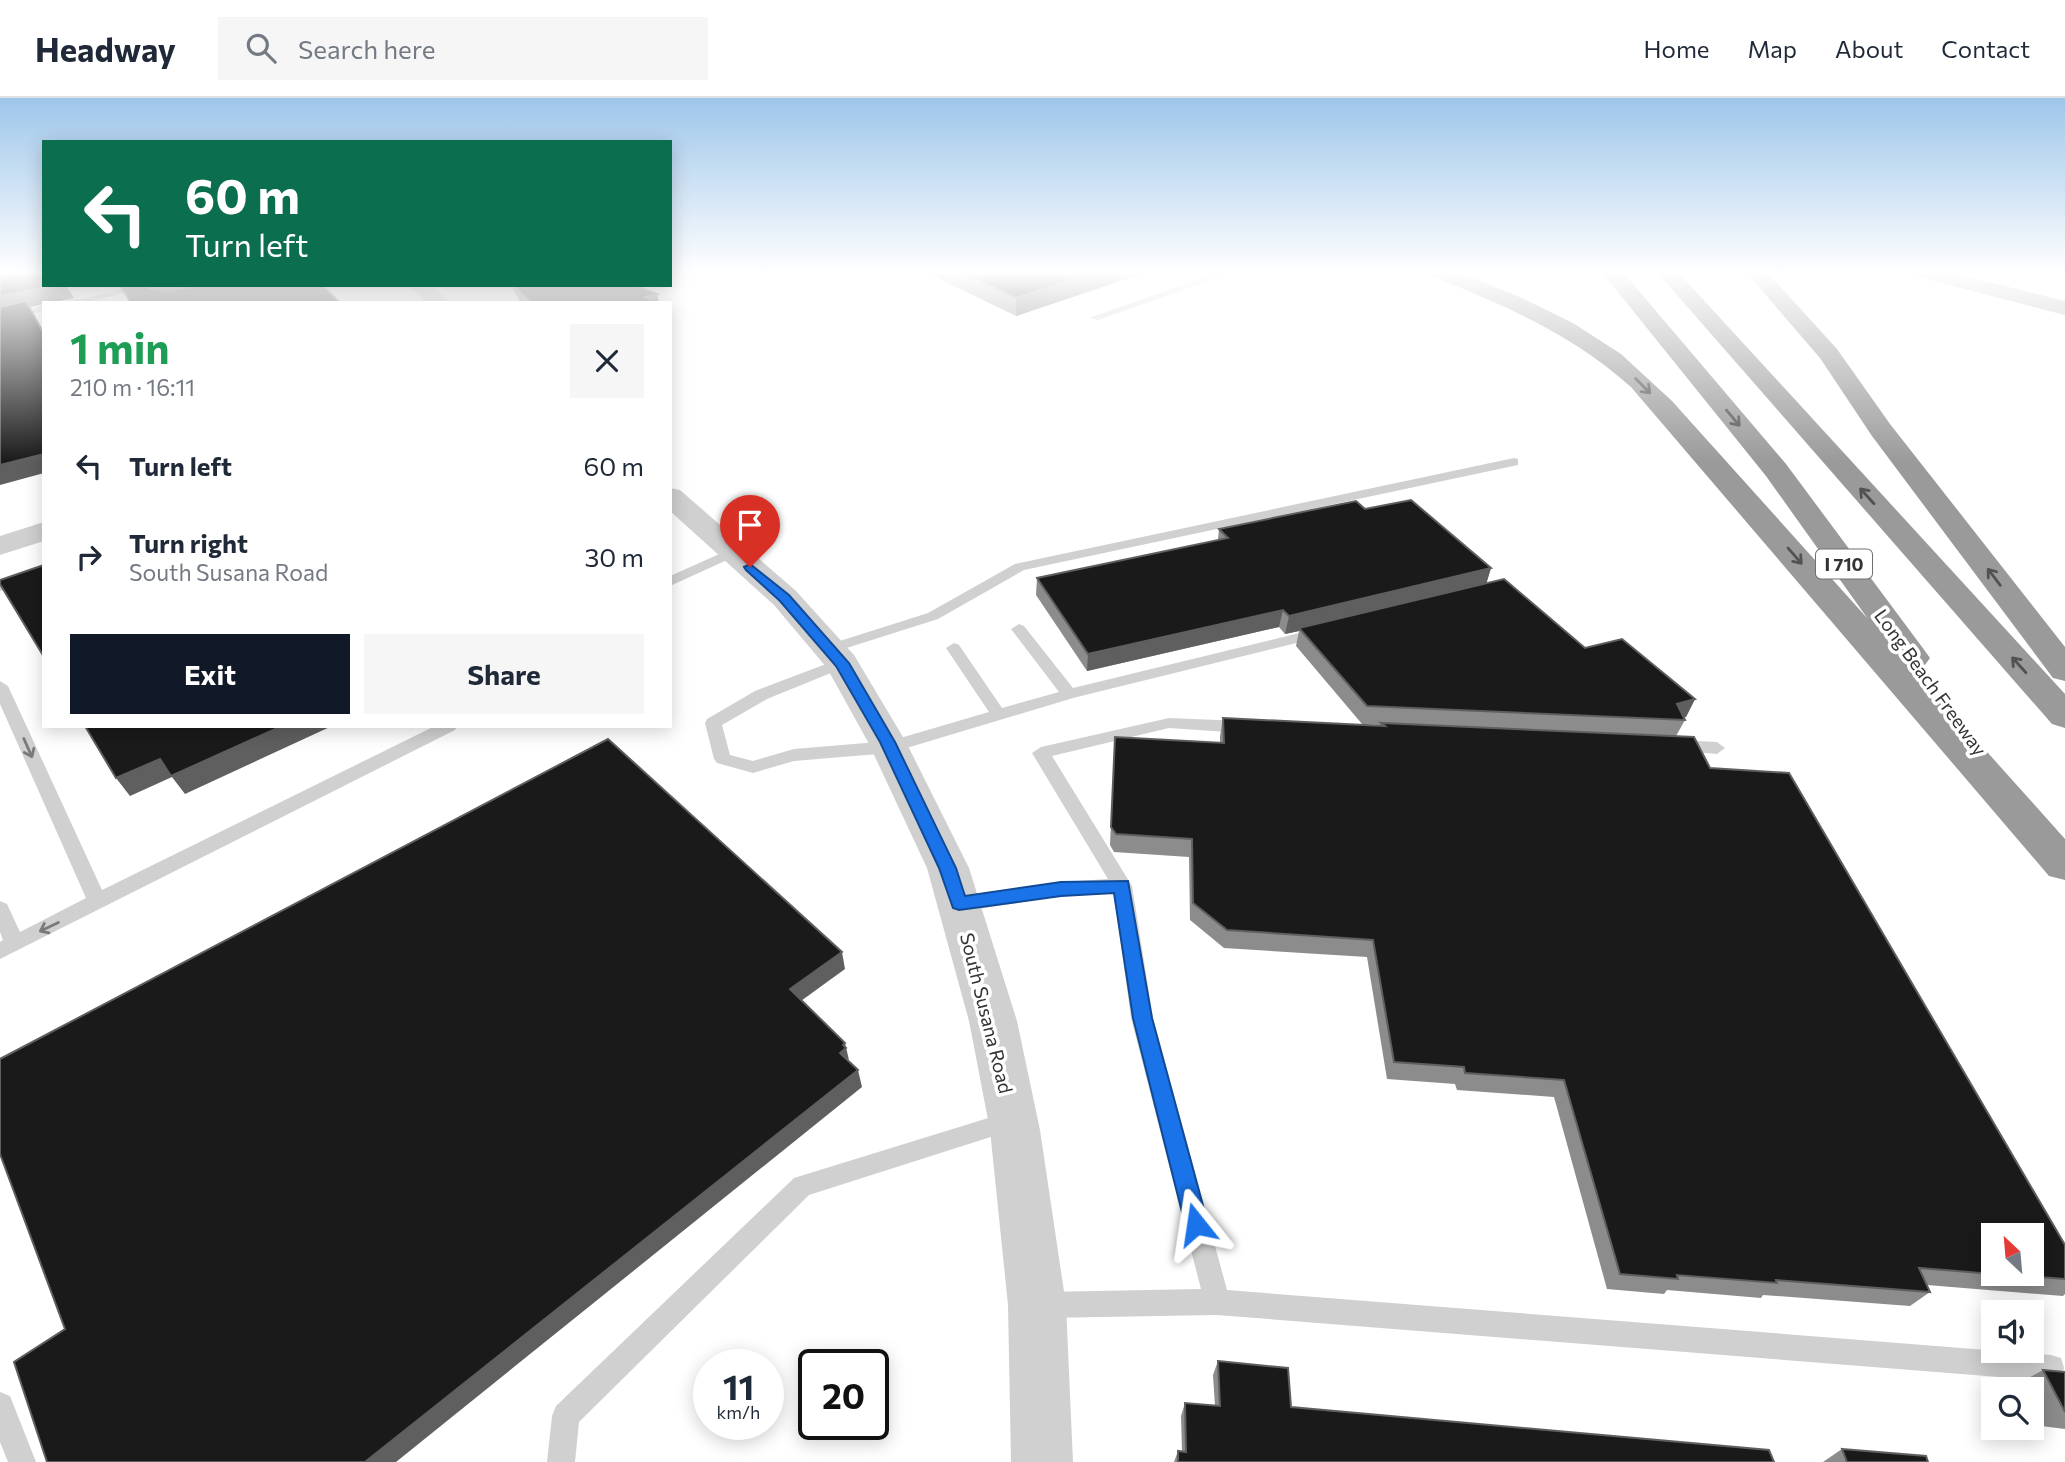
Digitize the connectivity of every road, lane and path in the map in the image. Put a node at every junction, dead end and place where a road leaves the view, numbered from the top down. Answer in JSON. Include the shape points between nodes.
{"nodes":[{"id":1,"x":1573,"y":335,"type":"edge"},
{"id":2,"x":1664,"y":335,"type":"edge"},
{"id":3,"x":1723,"y":335,"type":"edge"},
{"id":4,"x":1812,"y":335,"type":"edge"},
{"id":5,"x":1514,"y":462,"type":"dead end"},
{"id":6,"x":672,"y":498,"type":"edge"},
{"id":7,"x":42,"y":532,"type":"edge"},
{"id":8,"x":0,"y":546,"type":"edge"},
{"id":9,"x":733,"y":552,"type":"junction"},
{"id":10,"x":42,"y":573,"type":"edge"},
{"id":11,"x":672,"y":581,"type":"edge"},
{"id":12,"x":0,"y":587,"type":"edge"},
{"id":13,"x":1019,"y":629,"type":"dead end"},
{"id":14,"x":1334,"y":629,"type":"edge"},
{"id":15,"x":954,"y":648,"type":"dead end"},
{"id":16,"x":836,"y":656,"type":"junction"},
{"id":17,"x":2065,"y":670,"type":"edge"},
{"id":18,"x":0,"y":686,"type":"edge"},
{"id":19,"x":1069,"y":694,"type":"junction"},
{"id":20,"x":998,"y":714,"type":"junction"},
{"id":21,"x":2065,"y":716,"type":"edge"},
{"id":22,"x":445,"y":728,"type":"edge"},
{"id":23,"x":1265,"y":728,"type":"edge"},
{"id":24,"x":1662,"y":745,"type":"edge"},
{"id":25,"x":890,"y":747,"type":"junction"},
{"id":26,"x":1717,"y":748,"type":"dead end"},
{"id":27,"x":2064,"y":865,"type":"edge"},
{"id":28,"x":1122,"y":886,"type":"junction"},
{"id":29,"x":98,"y":903,"type":"junction"},
{"id":30,"x":959,"y":904,"type":"junction"},
{"id":31,"x":0,"y":909,"type":"edge"},
{"id":32,"x":8,"y":947,"type":"edge"},
{"id":33,"x":1013,"y":1120,"type":"junction"},
{"id":34,"x":1217,"y":1302,"type":"junction"},
{"id":35,"x":1037,"y":1305,"type":"junction"},
{"id":36,"x":2051,"y":1368,"type":"edge"},
{"id":37,"x":0,"y":1406,"type":"edge"},
{"id":38,"x":22,"y":1462,"type":"edge"},
{"id":39,"x":561,"y":1462,"type":"edge"},
{"id":40,"x":1042,"y":1462,"type":"edge"}],
"edges":[{"from":1,"to":27,"type":"highway","one_way":true,"via":[[1633,376],[1672,416]]},
{"from":2,"to":27,"type":"highway","name":"Long Beach Freeway","number":"I 710","one_way":true,"via":[[1776,470]]},
{"from":21,"to":3,"type":"highway","one_way":true},
{"from":17,"to":4,"type":"highway","one_way":true},
{"from":5,"to":16,"type":"lane","via":[[1020,567],[933,615]]},
{"from":6,"to":9,"type":"street","name":"South Susana Road"},
{"from":7,"to":8,"type":"street"},
{"from":9,"to":11,"type":"lane"},
{"from":9,"to":16,"type":"street","name":"South Susana Road","via":[[785,598]]},
{"from":10,"to":12,"type":"lane"},
{"from":13,"to":19,"type":"lane"},
{"from":14,"to":19,"type":"lane"},
{"from":15,"to":20,"type":"lane"},
{"from":16,"to":25,"type":"street","name":"South Susana Road"},
{"from":16,"to":25,"type":"lane","via":[[713,723],[723,759],[753,767],[794,755]]},
{"from":18,"to":29,"type":"lane","one_way":true},
{"from":19,"to":20,"type":"lane"},
{"from":20,"to":25,"type":"lane"},
{"from":22,"to":29,"type":"lane"},
{"from":23,"to":28,"type":"lane","via":[[1169,723],[1041,752]]},
{"from":24,"to":26,"type":"lane"},
{"from":25,"to":30,"type":"street","name":"South Susana Road","via":[[948,868]]},
{"from":28,"to":30,"type":"lane","via":[[1061,889]]},
{"from":28,"to":34,"type":"lane","via":[[1142,1018]]},
{"from":29,"to":32,"type":"lane","one_way":true},
{"from":30,"to":33,"type":"street","name":"South Susana Road","via":[[993,1021]]},
{"from":31,"to":32,"type":"lane"},
{"from":33,"to":35,"type":"street","name":"South Susana Road"},
{"from":33,"to":39,"type":"lane","via":[[802,1186],[566,1416]]},
{"from":34,"to":35,"type":"lane"},
{"from":34,"to":36,"type":"lane"},
{"from":35,"to":40,"type":"street","name":"South Susana Road"},
{"from":37,"to":38,"type":"lane"}]}
